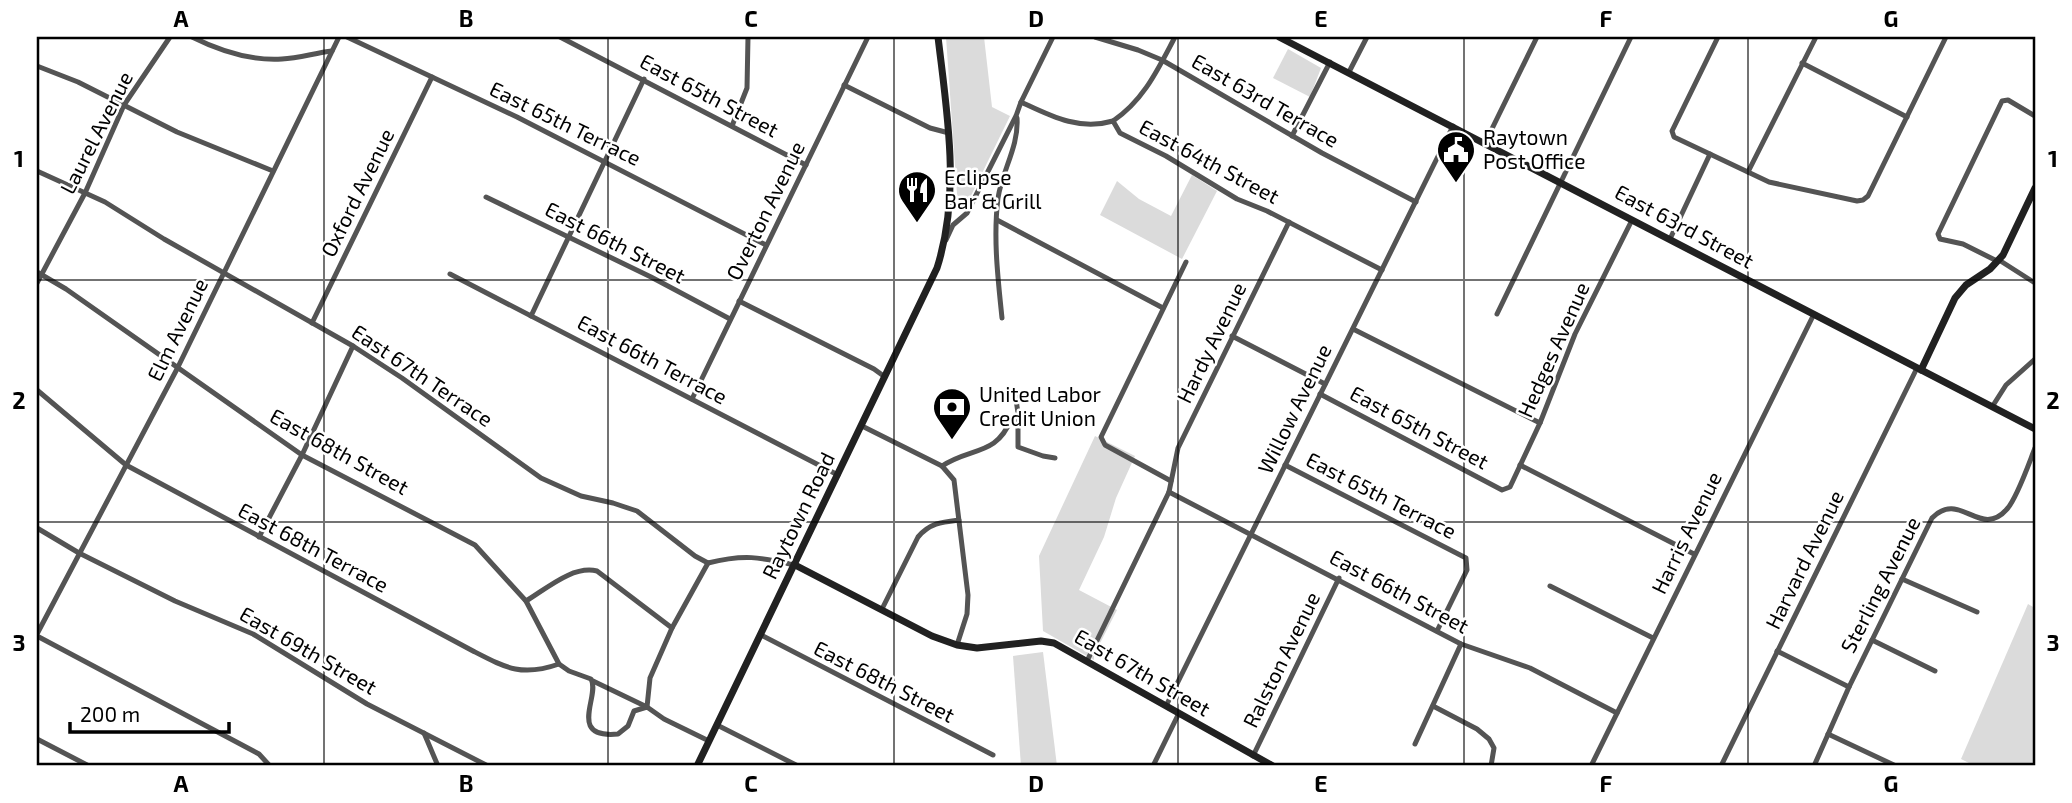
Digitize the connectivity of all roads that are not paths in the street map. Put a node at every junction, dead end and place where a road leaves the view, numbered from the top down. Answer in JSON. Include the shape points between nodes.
{"nodes":[{"id":1,"x":170,"y":37,"type":"edge"},
{"id":2,"x":192,"y":37,"type":"edge"},
{"id":3,"x":339,"y":37,"type":"edge"},
{"id":4,"x":347,"y":37,"type":"edge"},
{"id":5,"x":561,"y":37,"type":"edge"},
{"id":6,"x":748,"y":37,"type":"edge"},
{"id":7,"x":868,"y":37,"type":"edge"},
{"id":8,"x":937,"y":37,"type":"edge"},
{"id":9,"x":1043,"y":37,"type":"edge"},
{"id":10,"x":1095,"y":37,"type":"edge"},
{"id":11,"x":1175,"y":37,"type":"edge"},
{"id":12,"x":1279,"y":37,"type":"edge"},
{"id":13,"x":1367,"y":37,"type":"edge"},
{"id":14,"x":1538,"y":37,"type":"edge"},
{"id":15,"x":1631,"y":37,"type":"edge"},
{"id":16,"x":1718,"y":37,"type":"edge"},
{"id":17,"x":1816,"y":37,"type":"edge"},
{"id":18,"x":1946,"y":37,"type":"edge"},
{"id":19,"x":1052,"y":38,"type":"edge"},
{"id":20,"x":332,"y":51,"type":"junction"},
{"id":21,"x":1163,"y":60,"type":"junction"},
{"id":22,"x":1330,"y":62,"type":"junction"},
{"id":23,"x":1802,"y":63,"type":"junction"},
{"id":24,"x":37,"y":66,"type":"edge"},
{"id":25,"x":1349,"y":72,"type":"junction"},
{"id":26,"x":432,"y":77,"type":"junction"},
{"id":27,"x":644,"y":79,"type":"junction"},
{"id":28,"x":844,"y":85,"type":"junction"},
{"id":29,"x":1021,"y":102,"type":"junction"},
{"id":30,"x":124,"y":105,"type":"junction"},
{"id":31,"x":1017,"y":116,"type":"junction"},
{"id":32,"x":2035,"y":116,"type":"edge"},
{"id":33,"x":1907,"y":117,"type":"junction"},
{"id":34,"x":1114,"y":121,"type":"junction"},
{"id":35,"x":732,"y":126,"type":"junction"},
{"id":36,"x":1453,"y":126,"type":"junction"},
{"id":37,"x":949,"y":133,"type":"junction"},
{"id":38,"x":1293,"y":136,"type":"junction"},
{"id":39,"x":1485,"y":143,"type":"junction"},
{"id":40,"x":1710,"y":154,"type":"junction"},
{"id":41,"x":605,"y":161,"type":"junction"},
{"id":42,"x":806,"y":164,"type":"junction"},
{"id":43,"x":37,"y":171,"type":"edge"},
{"id":44,"x":273,"y":171,"type":"junction"},
{"id":45,"x":1748,"y":172,"type":"junction"},
{"id":46,"x":1561,"y":183,"type":"junction"},
{"id":47,"x":2035,"y":188,"type":"edge"},
{"id":48,"x":85,"y":193,"type":"junction"},
{"id":49,"x":486,"y":197,"type":"dead end"},
{"id":50,"x":2033,"y":200,"type":"edge"},
{"id":51,"x":1416,"y":202,"type":"junction"},
{"id":52,"x":997,"y":220,"type":"junction"},
{"id":53,"x":1632,"y":220,"type":"junction"},
{"id":54,"x":1289,"y":222,"type":"junction"},
{"id":55,"x":568,"y":236,"type":"junction"},
{"id":56,"x":1670,"y":239,"type":"junction"},
{"id":57,"x":766,"y":245,"type":"junction"},
{"id":58,"x":943,"y":246,"type":"junction"},
{"id":59,"x":1186,"y":261,"type":"dead end"},
{"id":60,"x":1998,"y":261,"type":"junction"},
{"id":61,"x":1382,"y":270,"type":"junction"},
{"id":62,"x":224,"y":272,"type":"junction"},
{"id":63,"x":39,"y":273,"type":"edge"},
{"id":64,"x":450,"y":274,"type":"dead end"},
{"id":65,"x":37,"y":283,"type":"edge"},
{"id":66,"x":2035,"y":283,"type":"edge"},
{"id":67,"x":739,"y":301,"type":"junction"},
{"id":68,"x":1163,"y":308,"type":"junction"},
{"id":69,"x":1497,"y":314,"type":"dead end"},
{"id":70,"x":1814,"y":314,"type":"junction"},
{"id":71,"x":531,"y":316,"type":"junction"},
{"id":72,"x":1002,"y":318,"type":"dead end"},
{"id":73,"x":730,"y":319,"type":"junction"},
{"id":74,"x":312,"y":323,"type":"junction"},
{"id":75,"x":1353,"y":329,"type":"junction"},
{"id":76,"x":1232,"y":336,"type":"junction"},
{"id":77,"x":353,"y":346,"type":"junction"},
{"id":78,"x":2035,"y":359,"type":"edge"},
{"id":79,"x":177,"y":369,"type":"junction"},
{"id":80,"x":1919,"y":369,"type":"junction"},
{"id":81,"x":886,"y":377,"type":"junction"},
{"id":82,"x":1325,"y":384,"type":"junction"},
{"id":83,"x":37,"y":390,"type":"edge"},
{"id":84,"x":1015,"y":393,"type":"dead end"},
{"id":85,"x":1320,"y":394,"type":"junction"},
{"id":86,"x":692,"y":400,"type":"junction"},
{"id":87,"x":1992,"y":407,"type":"junction"},
{"id":88,"x":1011,"y":419,"type":"dead end"},
{"id":89,"x":1540,"y":423,"type":"junction"},
{"id":90,"x":862,"y":426,"type":"junction"},
{"id":91,"x":2035,"y":429,"type":"edge"},
{"id":92,"x":2035,"y":448,"type":"edge"},
{"id":93,"x":302,"y":455,"type":"junction"},
{"id":94,"x":1055,"y":458,"type":"dead end"},
{"id":95,"x":126,"y":465,"type":"junction"},
{"id":96,"x":1285,"y":465,"type":"junction"},
{"id":97,"x":1520,"y":465,"type":"junction"},
{"id":98,"x":942,"y":466,"type":"junction"},
{"id":99,"x":838,"y":475,"type":"junction"},
{"id":100,"x":1171,"y":481,"type":"junction"},
{"id":101,"x":1504,"y":490,"type":"joint"},
{"id":102,"x":1169,"y":492,"type":"junction"},
{"id":103,"x":959,"y":520,"type":"junction"},
{"id":104,"x":37,"y":528,"type":"edge"},
{"id":105,"x":1251,"y":534,"type":"junction"},
{"id":106,"x":259,"y":537,"type":"junction"},
{"id":107,"x":79,"y":553,"type":"junction"},
{"id":108,"x":1694,"y":554,"type":"junction"},
{"id":109,"x":708,"y":564,"type":"junction"},
{"id":110,"x":795,"y":565,"type":"junction"},
{"id":111,"x":1339,"y":578,"type":"junction"},
{"id":112,"x":1902,"y":579,"type":"junction"},
{"id":113,"x":1550,"y":586,"type":"dead end"},
{"id":114,"x":526,"y":601,"type":"junction"},
{"id":115,"x":882,"y":609,"type":"junction"},
{"id":116,"x":1977,"y":612,"type":"dead end"},
{"id":117,"x":672,"y":628,"type":"junction"},
{"id":118,"x":1437,"y":631,"type":"junction"},
{"id":119,"x":37,"y":635,"type":"edge"},
{"id":120,"x":761,"y":635,"type":"junction"},
{"id":121,"x":1653,"y":638,"type":"junction"},
{"id":122,"x":1872,"y":640,"type":"junction"},
{"id":123,"x":1461,"y":644,"type":"junction"},
{"id":124,"x":957,"y":645,"type":"junction"},
{"id":125,"x":1777,"y":651,"type":"junction"},
{"id":126,"x":1087,"y":661,"type":"junction"},
{"id":127,"x":559,"y":664,"type":"junction"},
{"id":128,"x":1935,"y":671,"type":"dead end"},
{"id":129,"x":593,"y":681,"type":"junction"},
{"id":130,"x":1849,"y":687,"type":"junction"},
{"id":131,"x":647,"y":706,"type":"junction"},
{"id":132,"x":1166,"y":706,"type":"junction"},
{"id":133,"x":1433,"y":706,"type":"junction"},
{"id":134,"x":1179,"y":713,"type":"junction"},
{"id":135,"x":1617,"y":713,"type":"junction"},
{"id":136,"x":717,"y":725,"type":"junction"},
{"id":137,"x":424,"y":733,"type":"junction"},
{"id":138,"x":1828,"y":734,"type":"junction"},
{"id":139,"x":37,"y":739,"type":"edge"},
{"id":140,"x":709,"y":741,"type":"junction"},
{"id":141,"x":1415,"y":744,"type":"dead end"},
{"id":142,"x":993,"y":755,"type":"dead end"},
{"id":143,"x":1253,"y":755,"type":"junction"},
{"id":144,"x":89,"y":766,"type":"edge"},
{"id":145,"x":270,"y":766,"type":"edge"},
{"id":146,"x":438,"y":766,"type":"edge"},
{"id":147,"x":488,"y":766,"type":"edge"},
{"id":148,"x":697,"y":766,"type":"edge"},
{"id":149,"x":798,"y":766,"type":"edge"},
{"id":150,"x":1153,"y":766,"type":"edge"},
{"id":151,"x":1273,"y":766,"type":"edge"},
{"id":152,"x":1491,"y":766,"type":"edge"},
{"id":153,"x":1591,"y":766,"type":"edge"},
{"id":154,"x":1721,"y":766,"type":"edge"},
{"id":155,"x":1814,"y":766,"type":"edge"},
{"id":156,"x":1896,"y":766,"type":"edge"}],
"edges":[{"from":1,"to":30,"type":"street","name":"Laurel Avenue"},
{"from":2,"to":20,"type":"street","via":[[221,50],[262,59]]},
{"from":3,"to":20,"type":"street","name":"Elm Avenue"},
{"from":4,"to":26,"type":"street","name":"East 65th Terrace"},
{"from":5,"to":27,"type":"street","name":"East 65th Street"},
{"from":6,"to":35,"type":"street","via":[[747,89]]},
{"from":7,"to":28,"type":"street","name":"Overton Avenue"},
{"from":8,"to":37,"type":"street","name":"Raytown Road"},
{"from":9,"to":19,"type":"street"},
{"from":10,"to":21,"type":"street","name":"East 63rd Terrace"},
{"from":11,"to":21,"type":"street"},
{"from":12,"to":22,"type":"street","name":"East 63rd Street"},
{"from":13,"to":25,"type":"street"},
{"from":14,"to":39,"type":"street"},
{"from":15,"to":46,"type":"street"},
{"from":16,"to":40,"type":"street","via":[[1672,131],[1673,136]]},
{"from":17,"to":23,"type":"street"},
{"from":18,"to":33,"type":"street"},
{"from":19,"to":29,"type":"street"},
{"from":20,"to":44,"type":"street","name":"Elm Avenue"},
{"from":21,"to":34,"type":"street","via":[[1140,99]]},
{"from":21,"to":38,"type":"street","name":"East 63rd Terrace"},
{"from":22,"to":25,"type":"street","name":"East 63rd Street"},
{"from":22,"to":38,"type":"street"},
{"from":23,"to":33,"type":"street"},
{"from":23,"to":45,"type":"street"},
{"from":24,"to":30,"type":"street"},
{"from":25,"to":36,"type":"street","name":"East 63rd Street"},
{"from":26,"to":41,"type":"street","name":"East 65th Terrace"},
{"from":26,"to":74,"type":"street","name":"Oxford Avenue"},
{"from":27,"to":35,"type":"street","name":"East 65th Street"},
{"from":27,"to":41,"type":"street"},
{"from":28,"to":37,"type":"street"},
{"from":28,"to":42,"type":"street","name":"Overton Avenue"},
{"from":29,"to":31,"type":"street"},
{"from":29,"to":34,"type":"street","name":"East 64th Street","via":[[1074,124]]},
{"from":30,"to":44,"type":"street"},
{"from":30,"to":48,"type":"street","name":"Laurel Avenue"},
{"from":31,"to":52,"type":"street","via":[[998,196]]},
{"from":31,"to":58,"type":"street","via":[[967,213],[953,225]]},
{"from":32,"to":60,"type":"street","via":[[2003,100],[1938,234],[1938,238]]},
{"from":33,"to":45,"type":"street","via":[[1868,196],[1860,200],[1788,188]]},
{"from":34,"to":54,"type":"street","name":"East 64th Street","via":[[1120,133],[1237,199]]},
{"from":35,"to":42,"type":"street","name":"East 65th Street"},
{"from":36,"to":39,"type":"street","name":"East 63rd Street"},
{"from":36,"to":51,"type":"street","name":"Willow Avenue"},
{"from":37,"to":58,"type":"street","name":"Raytown Road"},
{"from":38,"to":51,"type":"street","name":"East 63rd Terrace"},
{"from":39,"to":46,"type":"street","name":"East 63rd Street"},
{"from":40,"to":45,"type":"street"},
{"from":40,"to":56,"type":"street"},
{"from":41,"to":55,"type":"street"},
{"from":41,"to":57,"type":"street","name":"East 65th Terrace"},
{"from":42,"to":57,"type":"street","name":"Overton Avenue"},
{"from":43,"to":48,"type":"street","name":"East 67th Terrace"},
{"from":44,"to":62,"type":"street","name":"Elm Avenue"},
{"from":46,"to":53,"type":"street","name":"East 63rd Street"},
{"from":46,"to":69,"type":"street"},
{"from":47,"to":50,"type":"street"},
{"from":48,"to":62,"type":"street","name":"East 67th Terrace"},
{"from":48,"to":63,"type":"street","name":"Laurel Avenue"},
{"from":49,"to":55,"type":"street","name":"East 66th Street"},
{"from":50,"to":60,"type":"street"},
{"from":51,"to":61,"type":"street","name":"Willow Avenue"},
{"from":52,"to":68,"type":"street"},
{"from":52,"to":72,"type":"street"},
{"from":53,"to":56,"type":"street","name":"East 63rd Street"},
{"from":53,"to":89,"type":"street","name":"Hedges Avenue","via":[[1575,334]]},
{"from":54,"to":61,"type":"street","name":"East 64th Street"},
{"from":54,"to":76,"type":"street","name":"Hardy Avenue"},
{"from":55,"to":71,"type":"street"},
{"from":55,"to":73,"type":"street","name":"East 66th Street"},
{"from":56,"to":70,"type":"street","name":"East 63rd Street"},
{"from":57,"to":67,"type":"street","name":"Overton Avenue"},
{"from":58,"to":81,"type":"street","name":"Raytown Road","via":[[932,281]]},
{"from":59,"to":68,"type":"street"},
{"from":60,"to":66,"type":"street"},
{"from":60,"to":80,"type":"street","via":[[1955,298]]},
{"from":61,"to":75,"type":"street","name":"Willow Avenue"},
{"from":62,"to":74,"type":"street","name":"East 67th Terrace"},
{"from":62,"to":79,"type":"street","name":"Elm Avenue"},
{"from":63,"to":65,"type":"street","name":"Laurel Avenue"},
{"from":63,"to":79,"type":"street","name":"East 68th Street"},
{"from":64,"to":71,"type":"street","name":"East 66th Terrace"},
{"from":67,"to":73,"type":"street","name":"Overton Avenue"},
{"from":67,"to":81,"type":"street"},
{"from":68,"to":100,"type":"street","via":[[1102,430],[1102,440]]},
{"from":70,"to":80,"type":"street","name":"East 63rd Street"},
{"from":70,"to":108,"type":"street","name":"Harris Avenue"},
{"from":71,"to":86,"type":"street","name":"East 66th Terrace"},
{"from":73,"to":86,"type":"street","name":"Overton Avenue"},
{"from":74,"to":77,"type":"street","name":"East 67th Terrace"},
{"from":75,"to":82,"type":"street","name":"Willow Avenue"},
{"from":75,"to":89,"type":"street"},
{"from":76,"to":82,"type":"street","name":"East 65th Street"},
{"from":76,"to":100,"type":"street","name":"Hardy Avenue","via":[[1178,448]]},
{"from":77,"to":93,"type":"street"},
{"from":77,"to":109,"type":"street","name":"East 67th Terrace","via":[[541,478],[580,496],[636,512]]},
{"from":78,"to":87,"type":"street","via":[[2006,384]]},
{"from":79,"to":93,"type":"street","name":"East 68th Street"},
{"from":79,"to":95,"type":"street","name":"Elm Avenue"},
{"from":80,"to":87,"type":"street","name":"East 63rd Street"},
{"from":80,"to":125,"type":"street","name":"Harvard Avenue"},
{"from":81,"to":90,"type":"street","name":"Raytown Road"},
{"from":82,"to":85,"type":"street","name":"Willow Avenue"},
{"from":83,"to":95,"type":"street","name":"East 68th Terrace"},
{"from":84,"to":94,"type":"street","via":[[1018,447]]},
{"from":85,"to":96,"type":"street","name":"Willow Avenue"},
{"from":85,"to":101,"type":"street","name":"East 65th Street"},
{"from":86,"to":99,"type":"street","name":"East 66th Terrace"},
{"from":87,"to":91,"type":"street","name":"East 63rd Street"},
{"from":88,"to":98,"type":"street","via":[[998,442]]},
{"from":89,"to":97,"type":"street","name":"Hedges Avenue"},
{"from":90,"to":98,"type":"street"},
{"from":90,"to":99,"type":"street","name":"Raytown Road"},
{"from":92,"to":112,"type":"street","name":"Sterling Avenue","via":[[2007,510],[1985,520],[1955,508],[1940,510]]},
{"from":93,"to":106,"type":"street"},
{"from":93,"to":114,"type":"street","name":"East 68th Street","via":[[475,545]]},
{"from":95,"to":106,"type":"street","name":"East 68th Terrace"},
{"from":95,"to":107,"type":"street","name":"Elm Avenue"},
{"from":96,"to":105,"type":"street","name":"Willow Avenue"},
{"from":96,"to":118,"type":"street","name":"East 65th Terrace","via":[[1463,555],[1467,570]]},
{"from":97,"to":101,"type":"street","name":"Hedges Avenue"},
{"from":97,"to":108,"type":"street"},
{"from":98,"to":103,"type":"street","via":[[954,480]]},
{"from":99,"to":110,"type":"street","name":"Raytown Road"},
{"from":100,"to":102,"type":"street","name":"Hardy Avenue"},
{"from":102,"to":105,"type":"street","name":"East 66th Street"},
{"from":102,"to":126,"type":"street"},
{"from":103,"to":115,"type":"street","via":[[924,530]]},
{"from":103,"to":124,"type":"street","via":[[968,595]]},
{"from":104,"to":107,"type":"street","name":"East 69th Street"},
{"from":105,"to":111,"type":"street","name":"East 66th Street"},
{"from":105,"to":132,"type":"street","name":"Willow Avenue"},
{"from":106,"to":127,"type":"street","name":"East 68th Terrace","via":[[507,668],[532,671]]},
{"from":107,"to":119,"type":"street","name":"Elm Avenue"},
{"from":107,"to":137,"type":"street","name":"East 69th Street","via":[[253,634]]},
{"from":108,"to":121,"type":"street","name":"Harris Avenue"},
{"from":109,"to":110,"type":"street","via":[[737,556]]},
{"from":109,"to":117,"type":"street"},
{"from":110,"to":115,"type":"street","name":"East 67th Street"},
{"from":110,"to":120,"type":"street","name":"Raytown Road"},
{"from":111,"to":118,"type":"street","name":"East 66th Street"},
{"from":111,"to":143,"type":"street","name":"Ralston Avenue"},
{"from":112,"to":116,"type":"street"},
{"from":112,"to":122,"type":"street","name":"Sterling Avenue"},
{"from":113,"to":121,"type":"street"},
{"from":114,"to":117,"type":"street","via":[[587,568],[597,570]]},
{"from":114,"to":127,"type":"street","name":"East 68th Street"},
{"from":115,"to":124,"type":"street","name":"East 67th Street"},
{"from":117,"to":131,"type":"street","via":[[650,678]]},
{"from":118,"to":123,"type":"street","name":"East 66th Street"},
{"from":119,"to":145,"type":"street","via":[[258,754]]},
{"from":120,"to":136,"type":"street","name":"Raytown Road"},
{"from":120,"to":142,"type":"street","name":"East 68th Street"},
{"from":121,"to":135,"type":"street","name":"Harris Avenue"},
{"from":122,"to":128,"type":"street"},
{"from":122,"to":130,"type":"street","name":"Sterling Avenue"},
{"from":123,"to":133,"type":"street"},
{"from":123,"to":135,"type":"street","name":"East 66th Street","via":[[1530,668]]},
{"from":124,"to":126,"type":"street","name":"East 67th Street","via":[[977,648],[1041,641]]},
{"from":125,"to":130,"type":"street"},
{"from":125,"to":154,"type":"street","name":"Harvard Avenue"},
{"from":126,"to":132,"type":"street","name":"East 67th Street"},
{"from":127,"to":129,"type":"street"},
{"from":129,"to":131,"type":"street"},
{"from":129,"to":131,"type":"street","via":[[587,715],[599,732],[618,734],[628,726],[634,711]]},
{"from":130,"to":138,"type":"street","name":"Sterling Avenue"},
{"from":131,"to":140,"type":"street"},
{"from":132,"to":134,"type":"street","name":"East 67th Street"},
{"from":133,"to":141,"type":"street"},
{"from":133,"to":152,"type":"street","via":[[1484,733],[1494,748]]},
{"from":134,"to":143,"type":"street","name":"East 67th Street"},
{"from":134,"to":150,"type":"street"},
{"from":135,"to":153,"type":"street","name":"Harris Avenue"},
{"from":136,"to":140,"type":"street","name":"Raytown Road"},
{"from":136,"to":149,"type":"street"},
{"from":137,"to":146,"type":"street"},
{"from":137,"to":147,"type":"street","name":"East 69th Street"},
{"from":138,"to":155,"type":"street","name":"Sterling Avenue"},
{"from":138,"to":156,"type":"street"},
{"from":139,"to":144,"type":"street"},
{"from":140,"to":148,"type":"street","name":"Raytown Road"},
{"from":143,"to":151,"type":"street","name":"East 67th Street"}]}
